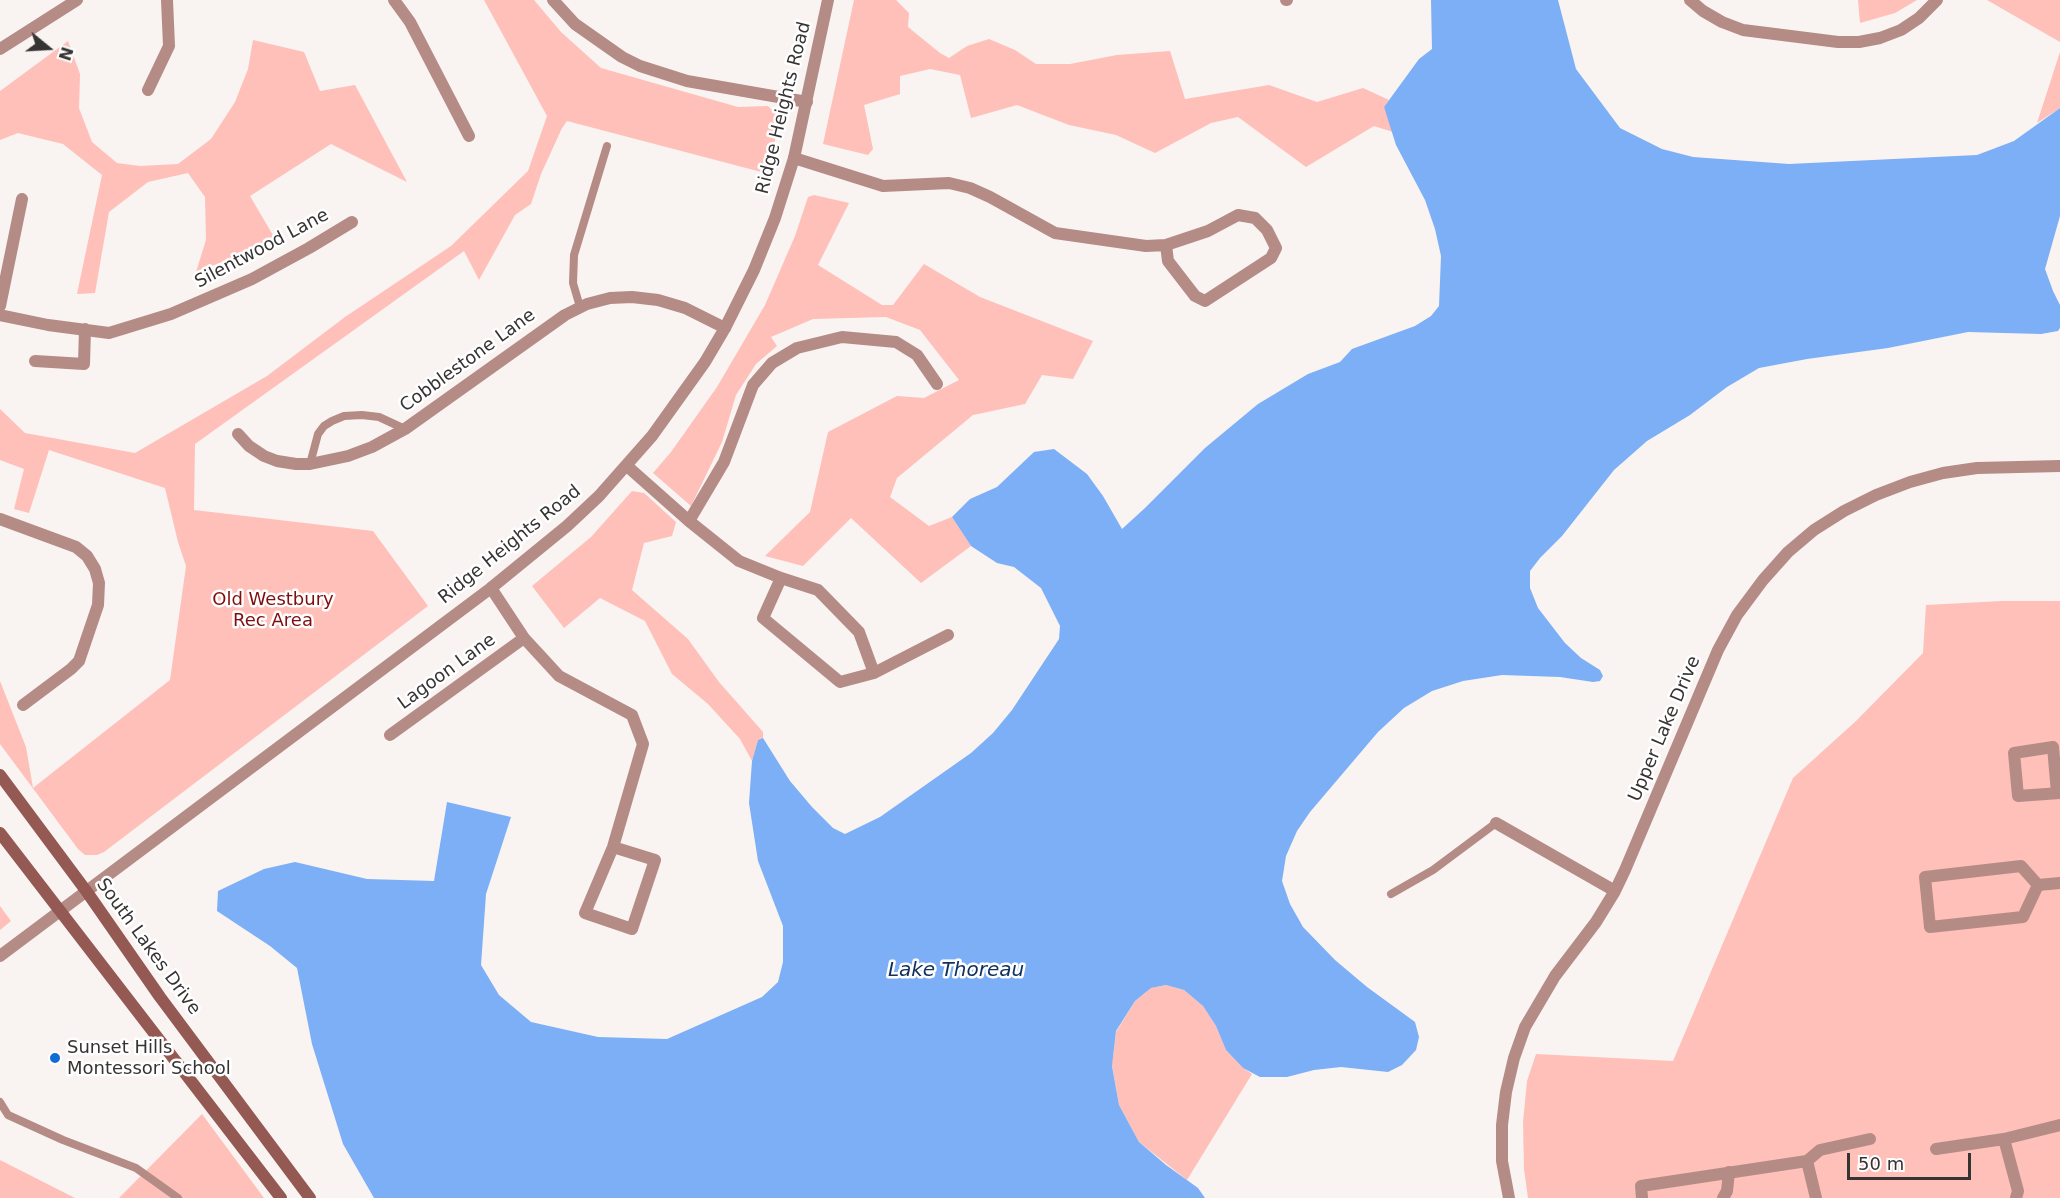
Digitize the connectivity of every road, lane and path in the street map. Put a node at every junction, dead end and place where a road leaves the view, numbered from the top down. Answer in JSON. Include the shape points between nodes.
{"nodes":[{"id":1,"x":77,"y":0,"type":"edge"},
{"id":2,"x":167,"y":0,"type":"edge"},
{"id":3,"x":394,"y":0,"type":"edge"},
{"id":4,"x":553,"y":0,"type":"edge"},
{"id":5,"x":828,"y":0,"type":"edge"},
{"id":6,"x":1690,"y":0,"type":"edge"},
{"id":7,"x":1938,"y":0,"type":"edge"},
{"id":8,"x":0,"y":49,"type":"edge"},
{"id":9,"x":148,"y":90,"type":"dead end"},
{"id":10,"x":807,"y":102,"type":"junction"},
{"id":11,"x":469,"y":136,"type":"dead end"},
{"id":12,"x":607,"y":146,"type":"dead end"},
{"id":13,"x":794,"y":158,"type":"junction"},
{"id":14,"x":22,"y":199,"type":"dead end"},
{"id":15,"x":352,"y":222,"type":"dead end"},
{"id":16,"x":1166,"y":245,"type":"junction"},
{"id":17,"x":0,"y":306,"type":"edge"},
{"id":18,"x":580,"y":308,"type":"junction"},
{"id":19,"x":0,"y":315,"type":"edge"},
{"id":20,"x":725,"y":328,"type":"junction"},
{"id":21,"x":85,"y":329,"type":"junction"},
{"id":22,"x":35,"y":361,"type":"dead end"},
{"id":23,"x":936,"y":384,"type":"dead end"},
{"id":24,"x":405,"y":429,"type":"junction"},
{"id":25,"x":238,"y":434,"type":"dead end"},
{"id":26,"x":310,"y":464,"type":"junction"},
{"id":27,"x":627,"y":466,"type":"junction"},
{"id":28,"x":2060,"y":466,"type":"edge"},
{"id":29,"x":0,"y":519,"type":"edge"},
{"id":30,"x":689,"y":521,"type":"junction"},
{"id":31,"x":781,"y":578,"type":"junction"},
{"id":32,"x":491,"y":588,"type":"junction"},
{"id":33,"x":948,"y":635,"type":"dead end"},
{"id":34,"x":524,"y":638,"type":"junction"},
{"id":35,"x":874,"y":673,"type":"junction"},
{"id":36,"x":23,"y":705,"type":"dead end"},
{"id":37,"x":390,"y":735,"type":"dead end"},
{"id":38,"x":0,"y":776,"type":"edge"},
{"id":39,"x":2059,"y":793,"type":"edge"},
{"id":40,"x":1496,"y":823,"type":"joint"},
{"id":41,"x":0,"y":833,"type":"edge"},
{"id":42,"x":613,"y":847,"type":"junction"},
{"id":43,"x":2060,"y":883,"type":"edge"},
{"id":44,"x":2038,"y":885,"type":"junction"},
{"id":45,"x":1615,"y":891,"type":"junction"},
{"id":46,"x":87,"y":892,"type":"junction"},
{"id":47,"x":1390,"y":894,"type":"dead end"},
{"id":48,"x":60,"y":911,"type":"junction"},
{"id":49,"x":0,"y":956,"type":"edge"},
{"id":50,"x":0,"y":1102,"type":"edge"},
{"id":51,"x":2060,"y":1125,"type":"edge"},
{"id":52,"x":1870,"y":1139,"type":"dead end"},
{"id":53,"x":2004,"y":1139,"type":"junction"},
{"id":54,"x":1936,"y":1149,"type":"dead end"},
{"id":55,"x":1807,"y":1161,"type":"junction"},
{"id":56,"x":1729,"y":1172,"type":"junction"},
{"id":57,"x":178,"y":1198,"type":"edge"},
{"id":58,"x":281,"y":1198,"type":"edge"},
{"id":59,"x":310,"y":1198,"type":"edge"},
{"id":60,"x":1507,"y":1198,"type":"edge"},
{"id":61,"x":1642,"y":1198,"type":"edge"},
{"id":62,"x":1723,"y":1198,"type":"edge"},
{"id":63,"x":1816,"y":1198,"type":"edge"},
{"id":64,"x":2016,"y":1198,"type":"edge"}],
"edges":[{"from":1,"to":8,"type":"street"},
{"from":2,"to":9,"type":"street","via":[[169,46]]},
{"from":3,"to":11,"type":"street","via":[[410,22]]},
{"from":4,"to":10,"type":"street","via":[[588,34],[640,66],[687,81]]},
{"from":5,"to":10,"type":"street","name":"Ridge Heights Road"},
{"from":6,"to":7,"type":"street","via":[[1722,22],[1743,30],[1838,42],[1869,40],[1900,30]]},
{"from":10,"to":13,"type":"street","name":"Ridge Heights Road"},
{"from":12,"to":18,"type":"lane","via":[[574,255],[573,283]]},
{"from":13,"to":16,"type":"street","via":[[883,186],[949,183],[970,188],[1055,233],[1146,246]]},
{"from":13,"to":20,"type":"street","name":"Ridge Heights Road","via":[[758,260]]},
{"from":14,"to":17,"type":"street"},
{"from":15,"to":21,"type":"street","name":"Silentwood Lane","via":[[252,279],[171,314],[109,333]]},
{"from":16,"to":16,"type":"street","via":[[1168,261],[1195,296],[1204,301],[1270,258],[1276,248],[1255,218],[1239,215],[1208,231]]},
{"from":18,"to":20,"type":"street","name":"Cobblestone Lane","via":[[610,298],[658,300],[685,308]]},
{"from":18,"to":24,"type":"street","name":"Cobblestone Lane","via":[[564,315]]},
{"from":19,"to":21,"type":"street","name":"Silentwood Lane"},
{"from":20,"to":27,"type":"street","name":"Ridge Heights Road","via":[[679,401]]},
{"from":21,"to":22,"type":"street","via":[[84,364]]},
{"from":23,"to":30,"type":"street","via":[[916,356],[896,342],[842,338],[797,348],[772,363],[753,385],[724,462]]},
{"from":24,"to":26,"type":"street","name":"Cobblestone Lane","via":[[348,456]]},
{"from":24,"to":26,"type":"lane","via":[[379,417],[338,418],[318,434]]},
{"from":25,"to":26,"type":"street","name":"Cobblestone Lane","via":[[264,456]]},
{"from":27,"to":30,"type":"street"},
{"from":27,"to":32,"type":"street","name":"Ridge Heights Road","via":[[567,526]]},
{"from":28,"to":45,"type":"street","name":"Upper Lake Drive","via":[[1977,468],[1910,482],[1844,511],[1788,552],[1737,615],[1718,650]]},
{"from":29,"to":36,"type":"street","via":[[76,546],[96,569],[99,583],[98,605],[79,660]]},
{"from":30,"to":31,"type":"street","via":[[739,561]]},
{"from":31,"to":35,"type":"street","via":[[818,591],[859,632]]},
{"from":31,"to":35,"type":"street","via":[[763,618],[840,682]]},
{"from":32,"to":34,"type":"street"},
{"from":32,"to":46,"type":"street","name":"Ridge Heights Road"},
{"from":33,"to":35,"type":"street"},
{"from":34,"to":37,"type":"street","name":"Lagoon Lane"},
{"from":34,"to":42,"type":"street","via":[[559,676],[632,715],[643,744]]},
{"from":38,"to":46,"type":"main road","name":"South Lakes Drive"},
{"from":39,"to":39,"type":"street","via":[[2018,796],[2014,753],[2053,747]]},
{"from":40,"to":45,"type":"street"},
{"from":40,"to":47,"type":"lane","via":[[1433,870]]},
{"from":41,"to":48,"type":"main road"},
{"from":42,"to":42,"type":"street","via":[[655,860],[632,929],[585,913]]},
{"from":43,"to":44,"type":"street"},
{"from":44,"to":44,"type":"street","via":[[2023,917],[1930,927],[1925,877],[2021,866]]},
{"from":45,"to":60,"type":"street","name":"Upper Lake Drive","via":[[1541,997],[1514,1058],[1502,1125]]},
{"from":46,"to":48,"type":"street","name":"Ridge Heights Road"},
{"from":46,"to":59,"type":"main road","name":"South Lakes Drive"},
{"from":48,"to":49,"type":"street","name":"Ridge Heights Road"},
{"from":48,"to":58,"type":"main road"},
{"from":50,"to":57,"type":"lane","via":[[9,1115],[136,1168]]},
{"from":51,"to":53,"type":"street"},
{"from":52,"to":55,"type":"street","via":[[1820,1150]]},
{"from":53,"to":54,"type":"street"},
{"from":53,"to":64,"type":"street","via":[[2018,1191]]},
{"from":55,"to":56,"type":"street"},
{"from":55,"to":63,"type":"street"},
{"from":56,"to":61,"type":"street","via":[[1641,1186]]},
{"from":56,"to":62,"type":"street"}]}
